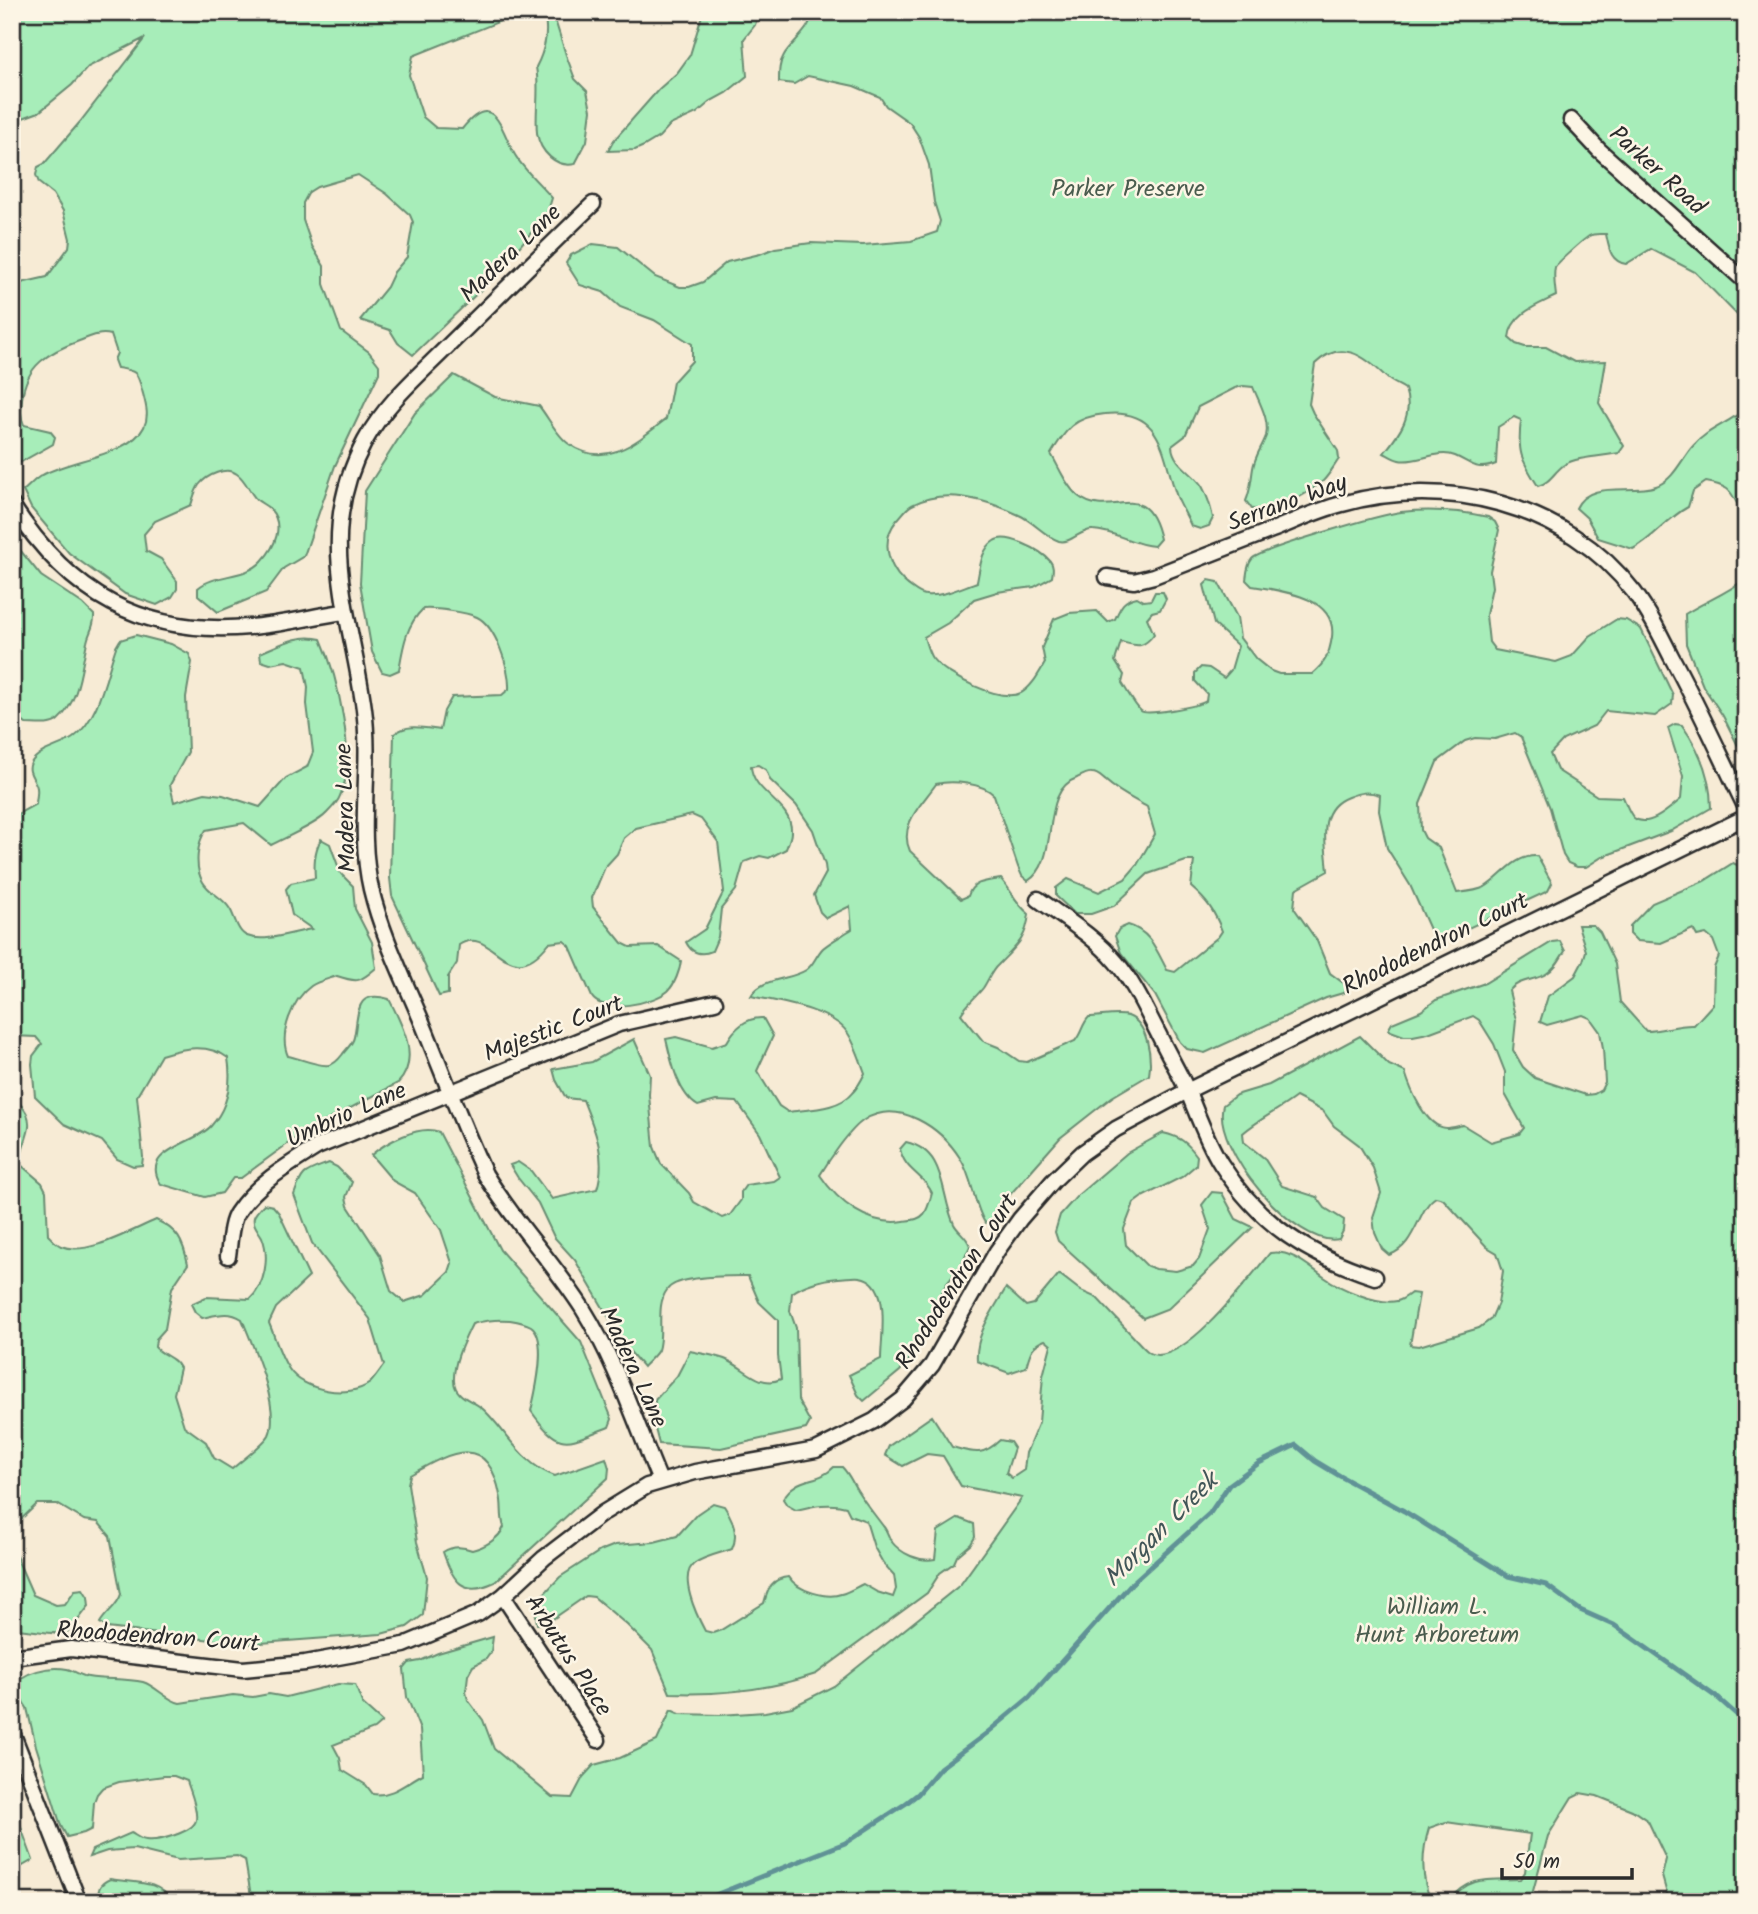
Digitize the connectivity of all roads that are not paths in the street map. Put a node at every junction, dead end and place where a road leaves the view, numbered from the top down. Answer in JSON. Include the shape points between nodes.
{"nodes":[{"id":1,"x":1571,"y":120,"type":"dead end"},
{"id":2,"x":593,"y":204,"type":"dead end"},
{"id":3,"x":1746,"y":282,"type":"edge"},
{"id":4,"x":12,"y":505,"type":"edge"},
{"id":5,"x":1107,"y":577,"type":"dead end"},
{"id":6,"x":344,"y":612,"type":"junction"},
{"id":7,"x":1746,"y":808,"type":"edge"},
{"id":8,"x":1746,"y":817,"type":"edge"},
{"id":9,"x":1038,"y":899,"type":"dead end"},
{"id":10,"x":715,"y":1003,"type":"dead end"},
{"id":11,"x":1187,"y":1091,"type":"junction"},
{"id":12,"x":451,"y":1093,"type":"junction"},
{"id":13,"x":228,"y":1256,"type":"dead end"},
{"id":14,"x":1375,"y":1278,"type":"dead end"},
{"id":15,"x":660,"y":1481,"type":"junction"},
{"id":16,"x":503,"y":1596,"type":"junction"},
{"id":17,"x":12,"y":1657,"type":"edge"},
{"id":18,"x":12,"y":1732,"type":"edge"},
{"id":19,"x":598,"y":1740,"type":"dead end"},
{"id":20,"x":79,"y":1902,"type":"edge"}],
"edges":[{"from":1,"to":3,"type":"street","name":"Parker Road"},
{"from":2,"to":6,"type":"street","name":"Madera Lane","via":[[400,394],[365,441],[340,521]]},
{"from":4,"to":6,"type":"street","via":[[55,562],[95,593],[137,615],[215,629]]},
{"from":5,"to":7,"type":"street","name":"Serrano Way","via":[[1134,581],[1154,576],[1340,504],[1373,497],[1440,492],[1499,502],[1538,517],[1580,542],[1633,591],[1681,674]]},
{"from":6,"to":12,"type":"street","name":"Madera Lane","via":[[366,733],[365,834],[371,890]]},
{"from":8,"to":11,"type":"street","name":"Rhododendron Court"},
{"from":9,"to":11,"type":"street","via":[[1116,962]]},
{"from":10,"to":12,"type":"street","name":"Majestic Court","via":[[619,1024]]},
{"from":11,"to":14,"type":"street","via":[[1221,1163],[1273,1226],[1318,1255]]},
{"from":11,"to":15,"type":"street","name":"Rhododendron Court","via":[[1116,1129],[1053,1181],[997,1251],[932,1365],[916,1386],[882,1415],[816,1450]]},
{"from":12,"to":13,"type":"street","name":"Umbrio Lane","via":[[317,1147],[282,1168],[235,1214]]},
{"from":12,"to":15,"type":"street","name":"Madera Lane","via":[[473,1149],[500,1199],[601,1340]]},
{"from":15,"to":16,"type":"street","name":"Rhododendron Court","via":[[603,1513]]},
{"from":16,"to":17,"type":"street","name":"Rhododendron Court","via":[[478,1614],[404,1645],[305,1663],[243,1669],[71,1649]]},
{"from":16,"to":19,"type":"street","name":"Arbutus Place"},
{"from":18,"to":20,"type":"street"}]}
